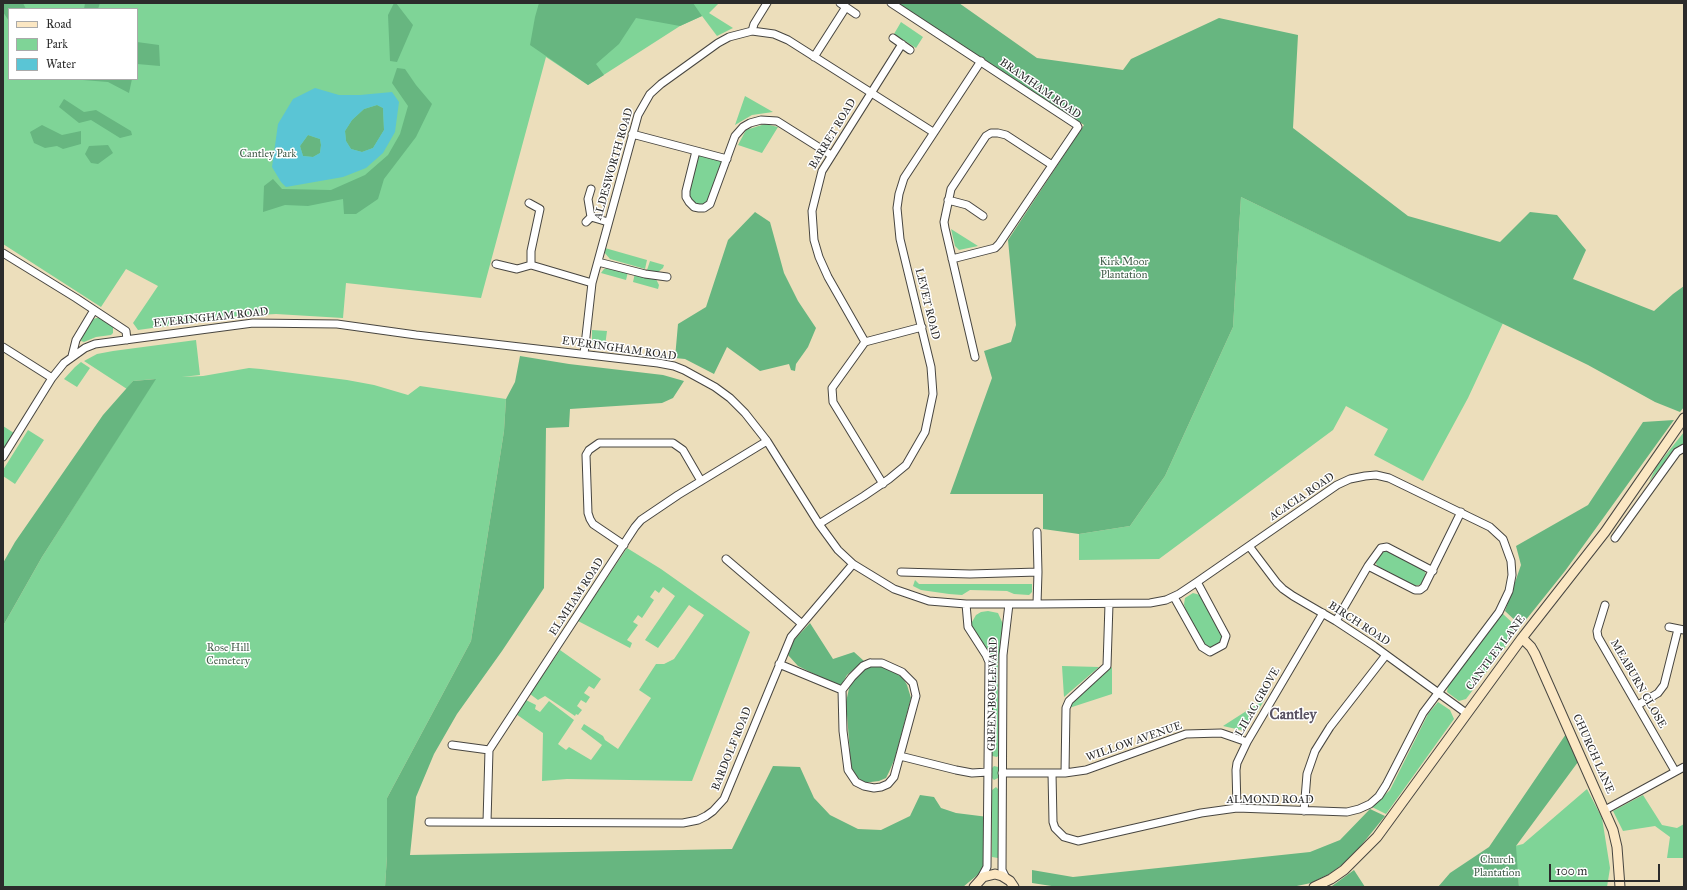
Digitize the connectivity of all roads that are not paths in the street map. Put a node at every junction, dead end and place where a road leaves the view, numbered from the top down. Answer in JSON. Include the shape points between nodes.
{"nodes":[{"id":1,"x":767,"y":3,"type":"edge"},
{"id":2,"x":891,"y":3,"type":"edge"},
{"id":3,"x":843,"y":5,"type":"edge"},
{"id":4,"x":856,"y":14,"type":"dead end"},
{"id":5,"x":752,"y":31,"type":"junction"},
{"id":6,"x":893,"y":38,"type":"dead end"},
{"id":7,"x":902,"y":44,"type":"junction"},
{"id":8,"x":910,"y":50,"type":"dead end"},
{"id":9,"x":814,"y":57,"type":"junction"},
{"id":10,"x":981,"y":61,"type":"junction"},
{"id":11,"x":870,"y":92,"type":"junction"},
{"id":12,"x":933,"y":132,"type":"junction"},
{"id":13,"x":632,"y":134,"type":"junction"},
{"id":14,"x":696,"y":151,"type":"junction"},
{"id":15,"x":830,"y":155,"type":"junction"},
{"id":16,"x":727,"y":159,"type":"junction"},
{"id":17,"x":1052,"y":164,"type":"junction"},
{"id":18,"x":590,"y":189,"type":"dead end"},
{"id":19,"x":948,"y":200,"type":"junction"},
{"id":20,"x":529,"y":203,"type":"dead end"},
{"id":21,"x":983,"y":216,"type":"dead end"},
{"id":22,"x":608,"y":222,"type":"junction"},
{"id":23,"x":3,"y":253,"type":"edge"},
{"id":24,"x":952,"y":259,"type":"junction"},
{"id":25,"x":598,"y":262,"type":"junction"},
{"id":26,"x":496,"y":264,"type":"dead end"},
{"id":27,"x":531,"y":265,"type":"junction"},
{"id":28,"x":667,"y":277,"type":"dead end"},
{"id":29,"x":592,"y":283,"type":"junction"},
{"id":30,"x":94,"y":310,"type":"junction"},
{"id":31,"x":922,"y":327,"type":"junction"},
{"id":32,"x":127,"y":340,"type":"junction"},
{"id":33,"x":865,"y":342,"type":"junction"},
{"id":34,"x":3,"y":347,"type":"edge"},
{"id":35,"x":584,"y":354,"type":"junction"},
{"id":36,"x":72,"y":356,"type":"junction"},
{"id":37,"x":975,"y":357,"type":"dead end"},
{"id":38,"x":52,"y":378,"type":"junction"},
{"id":39,"x":1684,"y":419,"type":"edge"},
{"id":40,"x":767,"y":441,"type":"junction"},
{"id":41,"x":6,"y":445,"type":"edge"},
{"id":42,"x":1684,"y":448,"type":"edge"},
{"id":43,"x":3,"y":457,"type":"edge"},
{"id":44,"x":701,"y":481,"type":"junction"},
{"id":45,"x":883,"y":484,"type":"junction"},
{"id":46,"x":1460,"y":512,"type":"junction"},
{"id":47,"x":819,"y":524,"type":"junction"},
{"id":48,"x":1037,"y":532,"type":"dead end"},
{"id":49,"x":1615,"y":538,"type":"dead end"},
{"id":50,"x":624,"y":544,"type":"junction"},
{"id":51,"x":1249,"y":546,"type":"junction"},
{"id":52,"x":726,"y":559,"type":"dead end"},
{"id":53,"x":853,"y":564,"type":"junction"},
{"id":54,"x":1368,"y":566,"type":"junction"},
{"id":55,"x":1433,"y":570,"type":"junction"},
{"id":56,"x":901,"y":572,"type":"dead end"},
{"id":57,"x":1038,"y":572,"type":"junction"},
{"id":58,"x":1197,"y":582,"type":"junction"},
{"id":59,"x":1174,"y":597,"type":"junction"},
{"id":60,"x":966,"y":604,"type":"junction"},
{"id":61,"x":1009,"y":604,"type":"junction"},
{"id":62,"x":1037,"y":604,"type":"junction"},
{"id":63,"x":1109,"y":604,"type":"junction"},
{"id":64,"x":1605,"y":605,"type":"dead end"},
{"id":65,"x":1323,"y":613,"type":"junction"},
{"id":66,"x":1336,"y":620,"type":"junction"},
{"id":67,"x":802,"y":624,"type":"junction"},
{"id":68,"x":1669,"y":627,"type":"dead end"},
{"id":69,"x":1681,"y":629,"type":"edge"},
{"id":70,"x":1522,"y":638,"type":"junction"},
{"id":71,"x":1386,"y":655,"type":"junction"},
{"id":72,"x":779,"y":664,"type":"junction"},
{"id":73,"x":842,"y":690,"type":"junction"},
{"id":74,"x":1437,"y":694,"type":"junction"},
{"id":75,"x":1638,"y":704,"type":"junction"},
{"id":76,"x":1466,"y":714,"type":"junction"},
{"id":77,"x":1247,"y":742,"type":"junction"},
{"id":78,"x":452,"y":745,"type":"dead end"},
{"id":79,"x":489,"y":750,"type":"junction"},
{"id":80,"x":900,"y":756,"type":"junction"},
{"id":81,"x":988,"y":762,"type":"junction"},
{"id":82,"x":1002,"y":762,"type":"junction"},
{"id":83,"x":1684,"y":766,"type":"edge"},
{"id":84,"x":988,"y":772,"type":"junction"},
{"id":85,"x":1064,"y":772,"type":"junction"},
{"id":86,"x":1675,"y":772,"type":"junction"},
{"id":87,"x":1002,"y":773,"type":"junction"},
{"id":88,"x":1052,"y":773,"type":"junction"},
{"id":89,"x":988,"y":784,"type":"junction"},
{"id":90,"x":1002,"y":784,"type":"junction"},
{"id":91,"x":1237,"y":808,"type":"junction"},
{"id":92,"x":1605,"y":810,"type":"junction"},
{"id":93,"x":1304,"y":811,"type":"junction"},
{"id":94,"x":429,"y":822,"type":"dead end"},
{"id":95,"x":487,"y":822,"type":"junction"},
{"id":96,"x":1006,"y":878,"type":"junction"},
{"id":97,"x":981,"y":879,"type":"junction"},
{"id":98,"x":974,"y":887,"type":"edge"},
{"id":99,"x":1015,"y":887,"type":"edge"},
{"id":100,"x":1314,"y":887,"type":"edge"},
{"id":101,"x":1620,"y":887,"type":"edge"}],
"edges":[{"from":1,"to":5,"type":"street"},
{"from":2,"to":10,"type":"street","name":"BRAMHAM ROAD"},
{"from":3,"to":4,"type":"street"},
{"from":3,"to":9,"type":"street"},
{"from":5,"to":9,"type":"street","name":"ALDESWORTH ROAD","via":[[774,34]]},
{"from":5,"to":13,"type":"street","name":"ALDESWORTH ROAD","via":[[718,43],[661,84],[643,104]]},
{"from":6,"to":7,"type":"street"},
{"from":7,"to":8,"type":"street"},
{"from":7,"to":11,"type":"street","name":"BARRET ROAD"},
{"from":9,"to":11,"type":"street","name":"ALDESWORTH ROAD"},
{"from":10,"to":12,"type":"street","name":"LEVET ROAD"},
{"from":10,"to":17,"type":"street","name":"BRAMHAM ROAD","via":[[1077,125],[1077,129]]},
{"from":11,"to":12,"type":"street","name":"ALDESWORTH ROAD"},
{"from":11,"to":15,"type":"street","name":"BARRET ROAD"},
{"from":12,"to":31,"type":"street","name":"LEVET ROAD","via":[[904,178],[896,219]]},
{"from":13,"to":14,"type":"street"},
{"from":13,"to":22,"type":"street","name":"ALDESWORTH ROAD"},
{"from":14,"to":16,"type":"street"},
{"from":14,"to":16,"type":"street","via":[[686,191],[686,197],[694,207],[704,208],[710,204]]},
{"from":15,"to":16,"type":"street","via":[[777,121],[761,120],[743,127],[735,136]]},
{"from":15,"to":33,"type":"street","name":"BARRET ROAD","via":[[822,171],[813,202],[814,240],[828,277]]},
{"from":17,"to":19,"type":"street","via":[[1006,135],[998,132],[991,134],[986,136],[951,189]]},
{"from":17,"to":24,"type":"street","name":"BRAMHAM ROAD","via":[[995,248]]},
{"from":18,"to":22,"type":"street","via":[[588,220]]},
{"from":19,"to":21,"type":"street","via":[[967,205]]},
{"from":19,"to":24,"type":"street","via":[[945,228]]},
{"from":20,"to":27,"type":"street","via":[[540,209],[531,251]]},
{"from":22,"to":25,"type":"street","name":"ALDESWORTH ROAD"},
{"from":23,"to":30,"type":"street"},
{"from":24,"to":37,"type":"street"},
{"from":25,"to":28,"type":"street"},
{"from":25,"to":29,"type":"street","name":"ALDESWORTH ROAD"},
{"from":26,"to":27,"type":"street","via":[[517,269]]},
{"from":27,"to":29,"type":"street"},
{"from":29,"to":35,"type":"street","name":"ALDESWORTH ROAD"},
{"from":30,"to":32,"type":"street","via":[[126,331]]},
{"from":30,"to":36,"type":"street","via":[[76,340]]},
{"from":31,"to":33,"type":"street"},
{"from":31,"to":45,"type":"street","name":"LEVET ROAD","via":[[933,380],[929,417],[925,432],[906,465]]},
{"from":32,"to":35,"type":"street","name":"EVERINGHAM ROAD","via":[[253,323],[307,322],[343,324]]},
{"from":32,"to":36,"type":"street","name":"EVERINGHAM ROAD","via":[[95,344]]},
{"from":33,"to":45,"type":"street","via":[[834,384],[832,397]]},
{"from":34,"to":38,"type":"street"},
{"from":35,"to":40,"type":"street","name":"EVERINGHAM ROAD","via":[[658,363],[684,370],[730,398]]},
{"from":36,"to":38,"type":"street"},
{"from":38,"to":41,"type":"street"},
{"from":39,"to":70,"type":"main road","name":"CANTLEY LANE","via":[[1605,532]]},
{"from":40,"to":44,"type":"street","name":"ELMHAM ROAD"},
{"from":40,"to":47,"type":"street","name":"EVERINGHAM ROAD"},
{"from":41,"to":43,"type":"street"},
{"from":42,"to":49,"type":"street","via":[[1677,452]]},
{"from":44,"to":50,"type":"street","name":"ELMHAM ROAD","via":[[641,520]]},
{"from":44,"to":50,"type":"street","via":[[683,450],[673,443],[599,443],[589,450],[586,455],[590,519],[593,524]]},
{"from":45,"to":47,"type":"street","name":"LEVET ROAD"},
{"from":46,"to":51,"type":"street","name":"ACACIA ROAD","via":[[1389,478],[1365,476],[1337,485]]},
{"from":46,"to":55,"type":"street"},
{"from":46,"to":74,"type":"street","name":"ACACIA ROAD","via":[[1490,527],[1503,539],[1511,561],[1512,576],[1500,612]]},
{"from":47,"to":53,"type":"street","name":"EVERINGHAM ROAD","via":[[838,550]]},
{"from":48,"to":57,"type":"street"},
{"from":50,"to":79,"type":"street","name":"ELMHAM ROAD"},
{"from":51,"to":58,"type":"street","name":"ACACIA ROAD"},
{"from":51,"to":65,"type":"street","name":"BIRCH ROAD","via":[[1280,586]]},
{"from":52,"to":67,"type":"street"},
{"from":53,"to":60,"type":"street","name":"EVERINGHAM ROAD","via":[[894,589],[910,595],[930,601]]},
{"from":53,"to":67,"type":"street","name":"BARDOLF ROAD"},
{"from":54,"to":55,"type":"street","via":[[1377,551],[1384,547]]},
{"from":54,"to":55,"type":"street","via":[[1415,590],[1424,587]]},
{"from":54,"to":66,"type":"street"},
{"from":56,"to":57,"type":"street"},
{"from":57,"to":62,"type":"street"},
{"from":58,"to":59,"type":"street","name":"ACACIA ROAD"},
{"from":58,"to":59,"type":"street","via":[[1226,636],[1223,645],[1210,652],[1202,647]]},
{"from":59,"to":63,"type":"street","name":"ACACIA ROAD","via":[[1150,603]]},
{"from":60,"to":61,"type":"street","name":"EVERINGHAM ROAD"},
{"from":60,"to":81,"type":"street","name":"GREEN BOULEVARD","via":[[968,626],[989,662]]},
{"from":61,"to":62,"type":"street","name":"ACACIA ROAD"},
{"from":61,"to":82,"type":"street","name":"GREEN BOULEVARD","via":[[1003,655]]},
{"from":62,"to":63,"type":"street","name":"ACACIA ROAD"},
{"from":63,"to":85,"type":"street","via":[[1107,666],[1069,701],[1066,708]]},
{"from":64,"to":75,"type":"street","name":"MEABURN CLOSE","via":[[1597,631],[1598,637]]},
{"from":65,"to":66,"type":"street","name":"BIRCH ROAD"},
{"from":65,"to":77,"type":"street","name":"LILAC GROVE"},
{"from":66,"to":71,"type":"street","name":"BIRCH ROAD"},
{"from":67,"to":72,"type":"street","name":"BARDOLF ROAD","via":[[791,637]]},
{"from":68,"to":69,"type":"street"},
{"from":69,"to":75,"type":"street","via":[[1662,690]]},
{"from":70,"to":76,"type":"main road","name":"CANTLEY LANE"},
{"from":70,"to":92,"type":"main road","name":"CHURCH LANE","via":[[1535,654]]},
{"from":71,"to":74,"type":"street","name":"BIRCH ROAD"},
{"from":71,"to":93,"type":"street","via":[[1318,745],[1307,774]]},
{"from":72,"to":73,"type":"street"},
{"from":72,"to":95,"type":"street","name":"BARDOLF ROAD","via":[[724,799],[706,816],[683,823]]},
{"from":73,"to":80,"type":"street","via":[[843,731],[848,770],[856,782],[874,788],[888,784],[894,777]]},
{"from":73,"to":80,"type":"street","via":[[863,666],[870,663],[882,663],[908,676],[913,683],[916,696]]},
{"from":74,"to":76,"type":"street","name":"BIRCH ROAD"},
{"from":74,"to":93,"type":"street","name":"ALMOND ROAD","via":[[1423,713],[1386,785],[1370,804],[1347,812]]},
{"from":75,"to":86,"type":"street","name":"MEABURN CLOSE"},
{"from":76,"to":100,"type":"main road","name":"CANTLEY LANE","via":[[1377,837],[1344,870]]},
{"from":77,"to":85,"type":"street","name":"WILLOW AVENUE","via":[[1221,733],[1186,734],[1090,769]]},
{"from":77,"to":91,"type":"street","name":"LILAC GROVE","via":[[1237,763]]},
{"from":78,"to":79,"type":"street"},
{"from":79,"to":95,"type":"street"},
{"from":80,"to":84,"type":"street","via":[[972,773]]},
{"from":81,"to":82,"type":"street","name":"GREEN BOULEVARD"},
{"from":81,"to":84,"type":"street","name":"GREEN BOULEVARD"},
{"from":82,"to":87,"type":"street","name":"GREEN BOULEVARD"},
{"from":83,"to":86,"type":"street"},
{"from":84,"to":89,"type":"street","name":"GREEN BOULEVARD"},
{"from":85,"to":88,"type":"street","name":"WILLOW AVENUE"},
{"from":86,"to":92,"type":"street"},
{"from":87,"to":88,"type":"street","name":"WILLOW AVENUE"},
{"from":87,"to":90,"type":"street","name":"GREEN BOULEVARD"},
{"from":88,"to":91,"type":"street","name":"ALMOND ROAD","via":[[1054,828],[1069,839],[1078,841],[1201,813]]},
{"from":89,"to":90,"type":"street"},
{"from":89,"to":97,"type":"street","name":"GREEN BOULEVARD","via":[[987,867]]},
{"from":90,"to":96,"type":"street","name":"GREEN BOULEVARD","via":[[1002,870]]},
{"from":91,"to":93,"type":"street","name":"ALMOND ROAD"},
{"from":92,"to":101,"type":"main road","name":"CHURCH LANE","via":[[1617,847]]},
{"from":94,"to":95,"type":"street","name":"BARDOLF ROAD"},
{"from":96,"to":97,"type":"main road","via":[[990,874]]},
{"from":96,"to":99,"type":"main road"},
{"from":97,"to":98,"type":"main road"}]}
